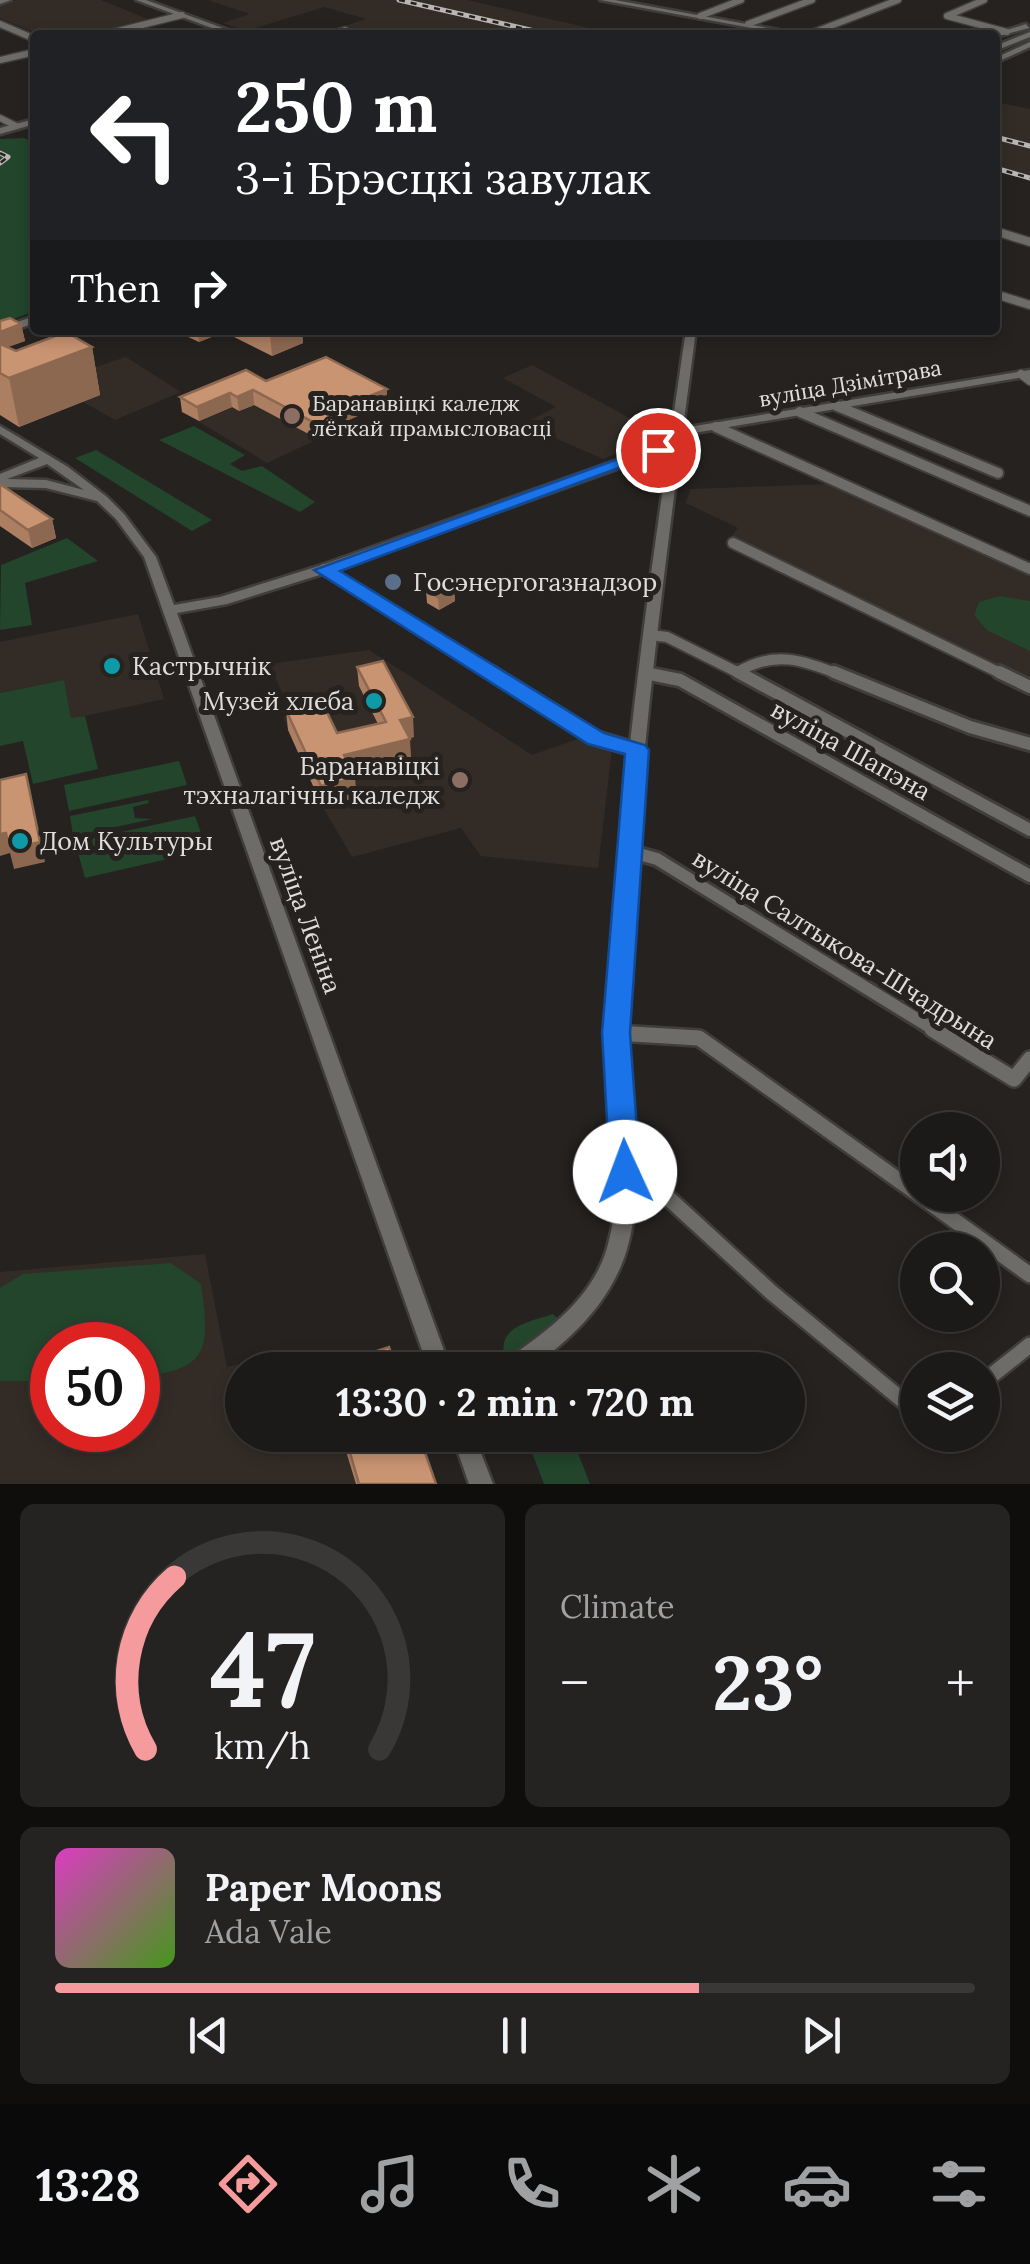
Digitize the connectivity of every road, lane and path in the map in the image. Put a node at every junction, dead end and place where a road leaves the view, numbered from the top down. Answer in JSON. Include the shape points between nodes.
{"nodes":[{"id":1,"x":8,"y":0,"type":"edge"},
{"id":2,"x":139,"y":0,"type":"edge"},
{"id":3,"x":603,"y":0,"type":"edge"},
{"id":4,"x":741,"y":0,"type":"edge"},
{"id":5,"x":812,"y":0,"type":"edge"},
{"id":6,"x":898,"y":0,"type":"edge"},
{"id":7,"x":984,"y":0,"type":"edge"},
{"id":8,"x":0,"y":2,"type":"edge"},
{"id":9,"x":182,"y":15,"type":"junction"},
{"id":10,"x":700,"y":16,"type":"junction"},
{"id":11,"x":0,"y":24,"type":"edge"},
{"id":12,"x":748,"y":24,"type":"junction"},
{"id":13,"x":1030,"y":25,"type":"edge"},
{"id":14,"x":122,"y":30,"type":"edge"},
{"id":15,"x":224,"y":30,"type":"edge"},
{"id":16,"x":779,"y":30,"type":"edge"},
{"id":17,"x":818,"y":30,"type":"edge"},
{"id":18,"x":1000,"y":30,"type":"edge"},
{"id":19,"x":1000,"y":30,"type":"edge"},
{"id":20,"x":1007,"y":32,"type":"junction"},
{"id":21,"x":1000,"y":34,"type":"edge"},
{"id":22,"x":1030,"y":34,"type":"edge"},
{"id":23,"x":30,"y":37,"type":"edge"},
{"id":24,"x":1024,"y":44,"type":"edge"},
{"id":25,"x":30,"y":53,"type":"edge"},
{"id":26,"x":1000,"y":58,"type":"edge"},
{"id":27,"x":0,"y":60,"type":"edge"},
{"id":28,"x":0,"y":118,"type":"edge"},
{"id":29,"x":30,"y":122,"type":"edge"},
{"id":30,"x":16,"y":126,"type":"junction"},
{"id":31,"x":0,"y":130,"type":"edge"},
{"id":32,"x":30,"y":132,"type":"edge"},
{"id":33,"x":1000,"y":233,"type":"edge"},
{"id":34,"x":1030,"y":242,"type":"edge"},
{"id":35,"x":1000,"y":296,"type":"edge"},
{"id":36,"x":1030,"y":306,"type":"edge"},
{"id":37,"x":30,"y":322,"type":"edge"},
{"id":38,"x":0,"y":332,"type":"edge"},
{"id":39,"x":690,"y":335,"type":"edge"},
{"id":40,"x":1027,"y":376,"type":"edge"},
{"id":41,"x":837,"y":406,"type":"junction"},
{"id":42,"x":800,"y":412,"type":"junction"},
{"id":43,"x":716,"y":427,"type":"junction"},
{"id":44,"x":0,"y":429,"type":"edge"},
{"id":45,"x":676,"y":432,"type":"junction"},
{"id":46,"x":674,"y":450,"type":"junction"},
{"id":47,"x":48,"y":460,"type":"junction"},
{"id":48,"x":998,"y":473,"type":"dead end"},
{"id":49,"x":0,"y":480,"type":"edge"},
{"id":50,"x":107,"y":500,"type":"junction"},
{"id":51,"x":1030,"y":511,"type":"edge"},
{"id":52,"x":732,"y":542,"type":"dead end"},
{"id":53,"x":1030,"y":568,"type":"edge"},
{"id":54,"x":324,"y":570,"type":"junction"},
{"id":55,"x":169,"y":610,"type":"junction"},
{"id":56,"x":650,"y":635,"type":"junction"},
{"id":57,"x":738,"y":672,"type":"junction"},
{"id":58,"x":646,"y":674,"type":"junction"},
{"id":59,"x":1030,"y":688,"type":"edge"},
{"id":60,"x":1030,"y":744,"type":"edge"},
{"id":61,"x":637,"y":750,"type":"junction"},
{"id":62,"x":1030,"y":830,"type":"edge"},
{"id":63,"x":628,"y":851,"type":"junction"},
{"id":64,"x":1030,"y":876,"type":"edge"},
{"id":65,"x":616,"y":1033,"type":"junction"},
{"id":66,"x":1030,"y":1059,"type":"edge"},
{"id":67,"x":625,"y":1172,"type":"junction"},
{"id":68,"x":900,"y":1181,"type":"edge"},
{"id":69,"x":943,"y":1212,"type":"edge"},
{"id":70,"x":1030,"y":1275,"type":"edge"},
{"id":71,"x":1030,"y":1345,"type":"edge"},
{"id":72,"x":434,"y":1352,"type":"edge"},
{"id":73,"x":533,"y":1352,"type":"edge"},
{"id":74,"x":1000,"y":1369,"type":"edge"},
{"id":75,"x":900,"y":1397,"type":"edge"},
{"id":76,"x":469,"y":1452,"type":"edge"},
{"id":77,"x":480,"y":1484,"type":"edge"}],
"edges":[{"from":1,"to":8,"type":"main road"},
{"from":2,"to":9,"type":"main road"},
{"from":3,"to":10,"type":"main road"},
{"from":4,"to":10,"type":"street"},
{"from":5,"to":12,"type":"street"},
{"from":6,"to":17,"type":"street"},
{"from":7,"to":18,"type":"street","via":[[947,16]]},
{"from":9,"to":14,"type":"street"},
{"from":9,"to":15,"type":"main road"},
{"from":10,"to":12,"type":"main road"},
{"from":11,"to":23,"type":"street"},
{"from":12,"to":16,"type":"main road"},
{"from":13,"to":20,"type":"main road"},
{"from":19,"to":20,"type":"street"},
{"from":20,"to":21,"type":"main road"},
{"from":20,"to":24,"type":"main road"},
{"from":22,"to":24,"type":"main road"},
{"from":24,"to":26,"type":"main road"},
{"from":25,"to":27,"type":"street"},
{"from":28,"to":30,"type":"street"},
{"from":29,"to":30,"type":"main road"},
{"from":30,"to":31,"type":"main road"},
{"from":30,"to":32,"type":"main road"},
{"from":33,"to":34,"type":"street"},
{"from":35,"to":36,"type":"street"},
{"from":37,"to":38,"type":"main road"},
{"from":39,"to":45,"type":"main road"},
{"from":40,"to":41,"type":"main road","name":"вуліца Дзімітрава"},
{"from":41,"to":42,"type":"main road","name":"вуліца Дзімітрава"},
{"from":41,"to":48,"type":"street"},
{"from":42,"to":43,"type":"main road","name":"вуліца Дзімітрава"},
{"from":42,"to":51,"type":"street"},
{"from":43,"to":45,"type":"main road","name":"вуліца Дзімітрава"},
{"from":43,"to":53,"type":"street"},
{"from":44,"to":47,"type":"main road","name":"вуліца Леніна"},
{"from":45,"to":46,"type":"main road"},
{"from":46,"to":54,"type":"main road","via":[[658,450]]},
{"from":46,"to":56,"type":"main road"},
{"from":47,"to":49,"type":"main road"},
{"from":47,"to":50,"type":"main road","name":"вуліца Леніна"},
{"from":49,"to":50,"type":"main road"},
{"from":50,"to":55,"type":"main road","name":"вуліца Леніна","via":[[141,541]]},
{"from":52,"to":59,"type":"street"},
{"from":54,"to":55,"type":"main road"},
{"from":54,"to":61,"type":"street","via":[[596,738]]},
{"from":55,"to":72,"type":"main road","name":"вуліца Леніна"},
{"from":56,"to":57,"type":"street"},
{"from":56,"to":58,"type":"main road"},
{"from":57,"to":60,"type":"street","via":[[760,658],[806,660],[970,727]]},
{"from":57,"to":62,"type":"street"},
{"from":58,"to":61,"type":"main road"},
{"from":58,"to":64,"type":"street","name":"вуліца Шапэна","via":[[680,680]]},
{"from":61,"to":63,"type":"main road"},
{"from":63,"to":65,"type":"main road"},
{"from":63,"to":66,"type":"street","name":"вуліца Салтыкова-Шчадрына","via":[[657,859],[1014,1080]]},
{"from":65,"to":67,"type":"main road"},
{"from":65,"to":68,"type":"street","via":[[698,1038]]},
{"from":67,"to":73,"type":"main road","via":[[618,1246],[605,1276],[564,1328]]},
{"from":67,"to":75,"type":"street","via":[[653,1184]]},
{"from":69,"to":70,"type":"street"},
{"from":71,"to":74,"type":"street"},
{"from":76,"to":77,"type":"main road"}]}
